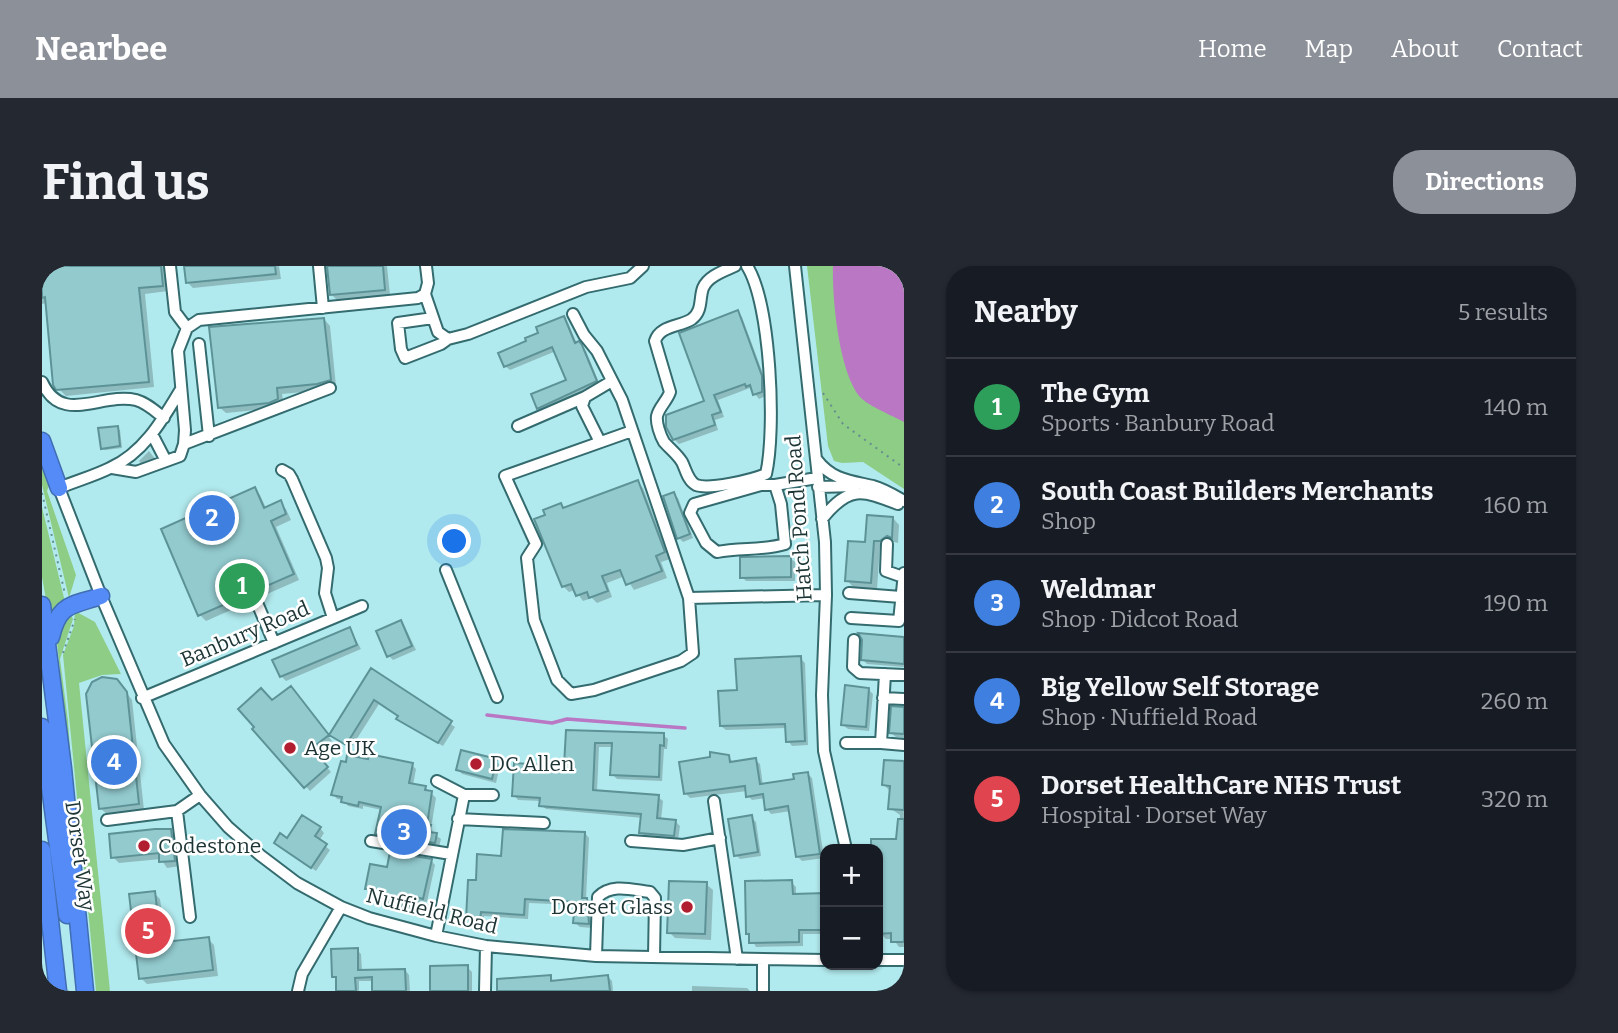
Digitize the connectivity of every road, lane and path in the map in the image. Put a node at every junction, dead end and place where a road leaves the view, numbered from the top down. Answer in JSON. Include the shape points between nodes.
{"nodes":[{"id":1,"x":170,"y":266,"type":"edge"},
{"id":2,"x":319,"y":266,"type":"edge"},
{"id":3,"x":426,"y":266,"type":"edge"},
{"id":4,"x":643,"y":266,"type":"edge"},
{"id":5,"x":735,"y":266,"type":"edge"},
{"id":6,"x":747,"y":266,"type":"edge"},
{"id":7,"x":795,"y":266,"type":"edge"},
{"id":8,"x":425,"y":294,"type":"junction"},
{"id":9,"x":323,"y":308,"type":"junction"},
{"id":10,"x":573,"y":314,"type":"dead end"},
{"id":11,"x":433,"y":318,"type":"junction"},
{"id":12,"x":187,"y":328,"type":"junction"},
{"id":13,"x":448,"y":339,"type":"junction"},
{"id":14,"x":199,"y":344,"type":"dead end"},
{"id":15,"x":201,"y":370,"type":"junction"},
{"id":16,"x":180,"y":373,"type":"junction"},
{"id":17,"x":612,"y":381,"type":"junction"},
{"id":18,"x":42,"y":382,"type":"edge"},
{"id":19,"x":181,"y":388,"type":"junction"},
{"id":20,"x":330,"y":388,"type":"dead end"},
{"id":21,"x":822,"y":393,"type":"dead end"},
{"id":22,"x":585,"y":397,"type":"junction"},
{"id":23,"x":164,"y":418,"type":"junction"},
{"id":24,"x":517,"y":426,"type":"dead end"},
{"id":25,"x":632,"y":431,"type":"junction"},
{"id":26,"x":152,"y":434,"type":"junction"},
{"id":27,"x":209,"y":436,"type":"junction"},
{"id":28,"x":42,"y":441,"type":"edge"},
{"id":29,"x":600,"y":442,"type":"junction"},
{"id":30,"x":184,"y":444,"type":"junction"},
{"id":31,"x":815,"y":458,"type":"junction"},
{"id":32,"x":166,"y":461,"type":"junction"},
{"id":33,"x":113,"y":468,"type":"junction"},
{"id":34,"x":904,"y":468,"type":"edge"},
{"id":35,"x":282,"y":470,"type":"dead end"},
{"id":36,"x":818,"y":482,"type":"junction"},
{"id":37,"x":775,"y":485,"type":"junction"},
{"id":38,"x":872,"y":486,"type":"junction"},
{"id":39,"x":59,"y":488,"type":"junction"},
{"id":40,"x":904,"y":503,"type":"edge"},
{"id":41,"x":822,"y":519,"type":"junction"},
{"id":42,"x":887,"y":544,"type":"dead end"},
{"id":43,"x":446,"y":570,"type":"dead end"},
{"id":44,"x":904,"y":575,"type":"edge"},
{"id":45,"x":849,"y":593,"type":"dead end"},
{"id":46,"x":826,"y":595,"type":"junction"},
{"id":47,"x":101,"y":596,"type":"junction"},
{"id":48,"x":689,"y":597,"type":"junction"},
{"id":49,"x":901,"y":597,"type":"junction"},
{"id":50,"x":254,"y":598,"type":"dead end"},
{"id":51,"x":42,"y":605,"type":"edge"},
{"id":52,"x":362,"y":606,"type":"dead end"},
{"id":53,"x":333,"y":618,"type":"junction"},
{"id":54,"x":851,"y":618,"type":"dead end"},
{"id":55,"x":854,"y":640,"type":"dead end"},
{"id":56,"x":274,"y":643,"type":"junction"},
{"id":57,"x":49,"y":645,"type":"junction"},
{"id":58,"x":884,"y":674,"type":"junction"},
{"id":59,"x":904,"y":675,"type":"edge"},
{"id":60,"x":497,"y":697,"type":"dead end"},
{"id":61,"x":142,"y":698,"type":"junction"},
{"id":62,"x":883,"y":698,"type":"junction"},
{"id":63,"x":904,"y":699,"type":"edge"},
{"id":64,"x":42,"y":727,"type":"edge"},
{"id":65,"x":846,"y":743,"type":"dead end"},
{"id":66,"x":881,"y":743,"type":"junction"},
{"id":67,"x":904,"y":745,"type":"edge"},
{"id":68,"x":437,"y":781,"type":"dead end"},
{"id":69,"x":464,"y":794,"type":"junction"},
{"id":70,"x":200,"y":795,"type":"junction"},
{"id":71,"x":493,"y":795,"type":"dead end"},
{"id":72,"x":714,"y":801,"type":"dead end"},
{"id":73,"x":177,"y":811,"type":"junction"},
{"id":74,"x":458,"y":819,"type":"junction"},
{"id":75,"x":107,"y":820,"type":"dead end"},
{"id":76,"x":544,"y":824,"type":"dead end"},
{"id":77,"x":720,"y":838,"type":"junction"},
{"id":78,"x":371,"y":841,"type":"dead end"},
{"id":79,"x":631,"y":841,"type":"dead end"},
{"id":80,"x":845,"y":844,"type":"edge"},
{"id":81,"x":42,"y":850,"type":"edge"},
{"id":82,"x":451,"y":854,"type":"junction"},
{"id":83,"x":341,"y":907,"type":"junction"},
{"id":84,"x":190,"y":917,"type":"dead end"},
{"id":85,"x":436,"y":936,"type":"junction"},
{"id":86,"x":486,"y":946,"type":"junction"},
{"id":87,"x":596,"y":956,"type":"junction"},
{"id":88,"x":654,"y":957,"type":"junction"},
{"id":89,"x":737,"y":959,"type":"junction"},
{"id":90,"x":820,"y":960,"type":"edge"},
{"id":91,"x":883,"y":960,"type":"edge"},
{"id":92,"x":904,"y":960,"type":"edge"},
{"id":93,"x":763,"y":961,"type":"junction"},
{"id":94,"x":58,"y":991,"type":"edge"},
{"id":95,"x":77,"y":991,"type":"edge"},
{"id":96,"x":85,"y":991,"type":"edge"},
{"id":97,"x":298,"y":991,"type":"edge"},
{"id":98,"x":485,"y":991,"type":"edge"},
{"id":99,"x":763,"y":991,"type":"edge"}],
"edges":[{"from":1,"to":12,"type":"street","via":[[175,312]]},
{"from":2,"to":9,"type":"street"},
{"from":3,"to":8,"type":"street"},
{"from":4,"to":13,"type":"street","via":[[629,278],[586,287]]},
{"from":5,"to":6,"type":"street","via":[[704,287],[699,312],[691,320],[662,331],[655,341],[670,392],[657,413],[657,422],[664,441],[696,485],[766,474],[770,402],[766,331]]},
{"from":7,"to":31,"type":"street","name":"Hatch Pond Road"},
{"from":8,"to":9,"type":"street"},
{"from":8,"to":11,"type":"street"},
{"from":9,"to":12,"type":"street","via":[[199,320]]},
{"from":10,"to":17,"type":"street"},
{"from":11,"to":13,"type":"street","via":[[438,332]]},
{"from":11,"to":13,"type":"street","via":[[398,323],[405,358]]},
{"from":12,"to":16,"type":"street","via":[[178,345]]},
{"from":14,"to":15,"type":"street"},
{"from":15,"to":16,"type":"street"},
{"from":15,"to":27,"type":"street"},
{"from":16,"to":19,"type":"street"},
{"from":17,"to":22,"type":"street"},
{"from":17,"to":25,"type":"street"},
{"from":18,"to":23,"type":"street","via":[[50,396],[63,404],[135,400]]},
{"from":19,"to":23,"type":"street"},
{"from":19,"to":30,"type":"street"},
{"from":20,"to":27,"type":"street"},
{"from":21,"to":34,"type":"path","via":[[843,424]]},
{"from":22,"to":24,"type":"street"},
{"from":22,"to":29,"type":"street","via":[[582,405]]},
{"from":23,"to":26,"type":"street"},
{"from":25,"to":29,"type":"street"},
{"from":25,"to":48,"type":"street"},
{"from":26,"to":32,"type":"street"},
{"from":26,"to":33,"type":"street"},
{"from":27,"to":30,"type":"street"},
{"from":28,"to":39,"type":"highway"},
{"from":29,"to":48,"type":"street","via":[[505,475],[536,544],[527,558],[534,621],[557,680],[571,694],[681,661],[693,653]]},
{"from":30,"to":32,"type":"street","via":[[180,456]]},
{"from":31,"to":36,"type":"street","name":"Hatch Pond Road"},
{"from":31,"to":38,"type":"street","via":[[834,476]]},
{"from":32,"to":33,"type":"street","via":[[136,472]]},
{"from":33,"to":39,"type":"street"},
{"from":35,"to":53,"type":"street","via":[[292,479],[326,558],[326,593]]},
{"from":36,"to":37,"type":"street"},
{"from":36,"to":38,"type":"street"},
{"from":36,"to":41,"type":"street","name":"Hatch Pond Road"},
{"from":37,"to":37,"type":"street","via":[[785,544],[717,552],[706,543],[690,513],[694,504]]},
{"from":38,"to":40,"type":"street"},
{"from":39,"to":47,"type":"street","name":"Nuffield Road"},
{"from":40,"to":41,"type":"street","via":[[853,493]]},
{"from":41,"to":46,"type":"street","name":"Hatch Pond Road"},
{"from":42,"to":44,"type":"street","via":[[886,571]]},
{"from":43,"to":60,"type":"street"},
{"from":44,"to":49,"type":"street"},
{"from":45,"to":49,"type":"street"},
{"from":46,"to":48,"type":"street"},
{"from":46,"to":80,"type":"street","name":"Hatch Pond Road","via":[[824,751]]},
{"from":47,"to":57,"type":"highway","via":[[62,610]]},
{"from":47,"to":61,"type":"street","name":"Nuffield Road"},
{"from":49,"to":54,"type":"street","via":[[899,621]]},
{"from":50,"to":56,"type":"street"},
{"from":51,"to":57,"type":"highway"},
{"from":52,"to":53,"type":"street","name":"Banbury Road"},
{"from":53,"to":56,"type":"street","name":"Banbury Road"},
{"from":55,"to":58,"type":"street","via":[[853,667],[860,673]]},
{"from":56,"to":61,"type":"street","name":"Banbury Road"},
{"from":57,"to":96,"type":"highway"},
{"from":58,"to":59,"type":"street"},
{"from":58,"to":62,"type":"street"},
{"from":61,"to":70,"type":"street","name":"Nuffield Road","via":[[164,744]]},
{"from":62,"to":63,"type":"street"},
{"from":62,"to":66,"type":"street"},
{"from":64,"to":95,"type":"highway","name":"Dorset Way"},
{"from":65,"to":66,"type":"street"},
{"from":66,"to":67,"type":"street"},
{"from":68,"to":69,"type":"street"},
{"from":69,"to":71,"type":"street"},
{"from":69,"to":74,"type":"street"},
{"from":70,"to":73,"type":"street"},
{"from":70,"to":83,"type":"street","name":"Nuffield Road","via":[[280,872]]},
{"from":72,"to":77,"type":"street"},
{"from":73,"to":75,"type":"street"},
{"from":73,"to":84,"type":"street"},
{"from":74,"to":76,"type":"street"},
{"from":74,"to":82,"type":"street"},
{"from":77,"to":79,"type":"street","via":[[683,845]]},
{"from":77,"to":89,"type":"street"},
{"from":78,"to":82,"type":"street"},
{"from":81,"to":94,"type":"highway","name":"Dorset Way"},
{"from":82,"to":85,"type":"street"},
{"from":83,"to":85,"type":"street","name":"Nuffield Road"},
{"from":83,"to":97,"type":"street","via":[[302,974]]},
{"from":85,"to":86,"type":"street","name":"Nuffield Road"},
{"from":86,"to":87,"type":"street","name":"Nuffield Road"},
{"from":86,"to":98,"type":"street"},
{"from":87,"to":88,"type":"street","name":"Nuffield Road"},
{"from":87,"to":88,"type":"street","via":[[598,897],[606,889],[617,888],[650,892],[655,898]]},
{"from":88,"to":89,"type":"street","name":"Nuffield Road"},
{"from":89,"to":93,"type":"street","name":"Nuffield Road"},
{"from":90,"to":93,"type":"street","name":"Nuffield Road"},
{"from":91,"to":92,"type":"street"},
{"from":93,"to":99,"type":"street"}]}
